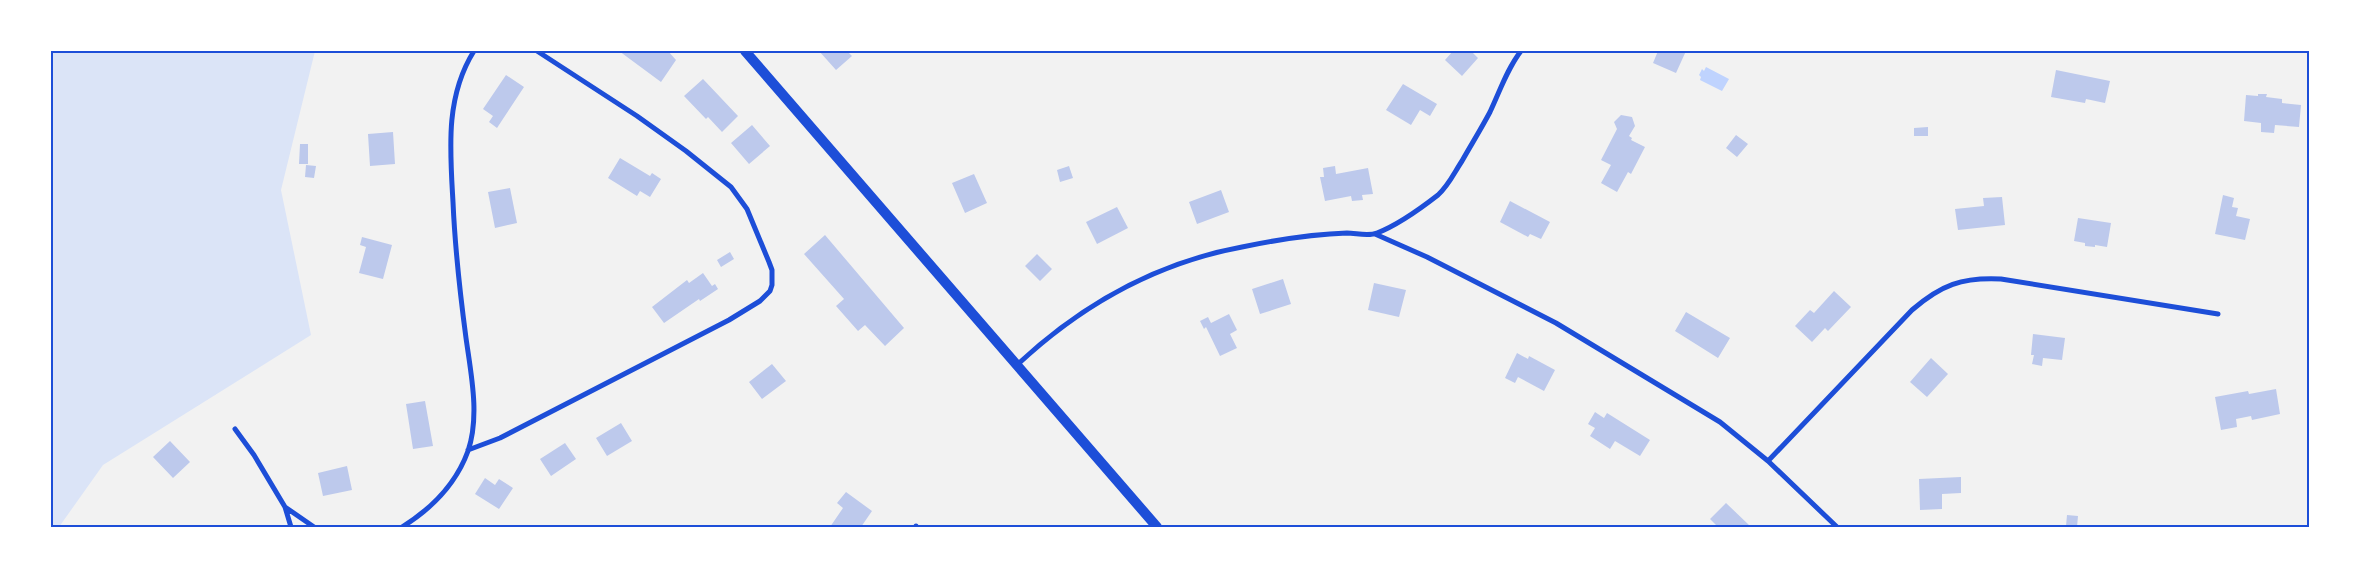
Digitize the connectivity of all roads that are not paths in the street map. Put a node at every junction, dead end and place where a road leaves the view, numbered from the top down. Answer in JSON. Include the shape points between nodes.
{"nodes":[{"id":1,"x":474,"y":51,"type":"edge"},
{"id":2,"x":537,"y":51,"type":"edge"},
{"id":3,"x":745,"y":51,"type":"edge"},
{"id":4,"x":1521,"y":51,"type":"edge"},
{"id":5,"x":1375,"y":234,"type":"junction"},
{"id":6,"x":2218,"y":314,"type":"dead end"},
{"id":7,"x":1017,"y":365,"type":"junction"},
{"id":8,"x":236,"y":429,"type":"dead end"},
{"id":9,"x":468,"y":450,"type":"junction"},
{"id":10,"x":1768,"y":461,"type":"junction"},
{"id":11,"x":285,"y":507,"type":"junction"},
{"id":12,"x":291,"y":527,"type":"edge"},
{"id":13,"x":314,"y":527,"type":"edge"},
{"id":14,"x":402,"y":527,"type":"edge"},
{"id":15,"x":1157,"y":527,"type":"edge"},
{"id":16,"x":1837,"y":527,"type":"edge"}],
"edges":[{"from":1,"to":9,"type":"street","via":[[454,97],[450,138],[454,222],[473,392],[472,434]]},
{"from":2,"to":9,"type":"street","via":[[637,116],[736,192],[747,209],[769,262],[772,285],[766,297],[729,320],[500,438]]},
{"from":3,"to":7,"type":"main road"},
{"from":4,"to":5,"type":"street","via":[[1507,72],[1480,132],[1450,182],[1426,204]]},
{"from":5,"to":7,"type":"street","via":[[1291,238],[1200,256],[1156,272],[1120,289],[1068,321]]},
{"from":5,"to":10,"type":"street","via":[[1556,323],[1720,422]]},
{"from":6,"to":10,"type":"street","via":[[2001,279],[1958,282],[1936,291],[1912,310]]},
{"from":7,"to":15,"type":"main road"},
{"from":8,"to":11,"type":"street"},
{"from":9,"to":14,"type":"street","via":[[460,469],[434,503]]},
{"from":10,"to":16,"type":"street"},
{"from":11,"to":12,"type":"street"},
{"from":11,"to":13,"type":"street"}]}
